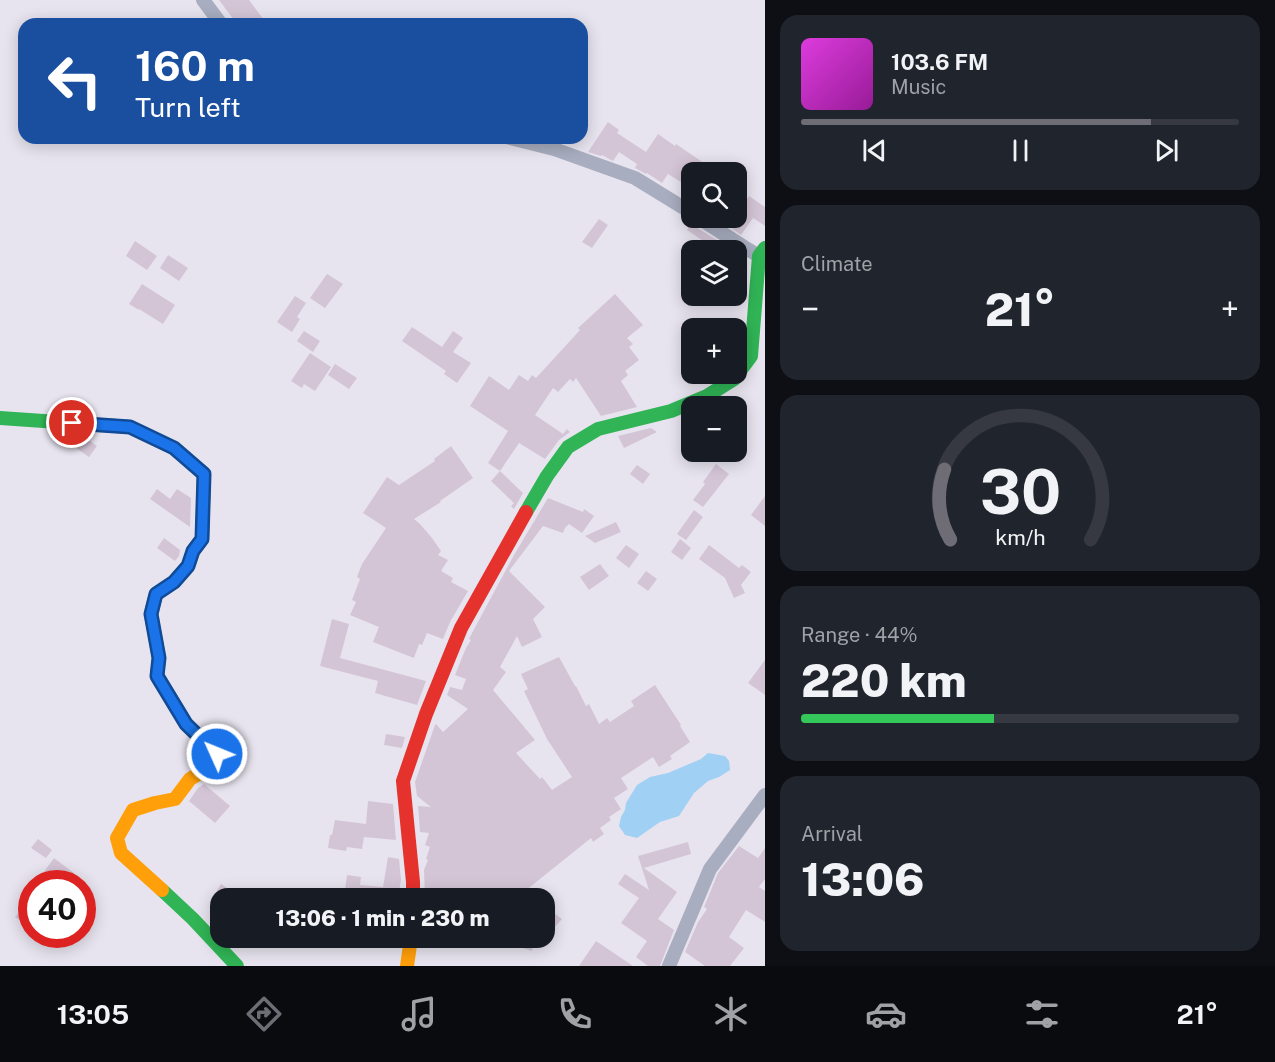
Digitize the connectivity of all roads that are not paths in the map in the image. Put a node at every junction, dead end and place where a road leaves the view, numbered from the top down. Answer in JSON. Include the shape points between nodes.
{"nodes":[{"id":1,"x":203,"y":0,"type":"edge"},
{"id":2,"x":216,"y":18,"type":"edge"},
{"id":3,"x":534,"y":144,"type":"edge"},
{"id":4,"x":681,"y":206,"type":"edge"},
{"id":5,"x":718,"y":228,"type":"edge"},
{"id":6,"x":762,"y":252,"type":"edge"},
{"id":7,"x":0,"y":418,"type":"edge"},
{"id":8,"x":765,"y":795,"type":"edge"},
{"id":9,"x":413,"y":888,"type":"edge"},
{"id":10,"x":410,"y":948,"type":"edge"},
{"id":11,"x":237,"y":966,"type":"edge"},
{"id":12,"x":407,"y":966,"type":"edge"},
{"id":13,"x":669,"y":966,"type":"edge"}],
"edges":[{"from":1,"to":2,"type":"street"},
{"from":3,"to":4,"type":"street","via":[[635,178]]},
{"from":5,"to":6,"type":"street"},
{"from":6,"to":9,"type":"street","via":[[751,356],[734,379],[671,411],[598,429],[568,447],[493,568],[461,627],[403,781]]},
{"from":7,"to":11,"type":"street","via":[[130,427],[174,448],[204,474],[202,539],[188,566],[156,594],[151,614],[159,658],[157,676],[186,724],[217,754],[213,765],[190,778],[176,799],[132,810],[117,838],[121,853]]},
{"from":8,"to":13,"type":"street","via":[[710,869]]},
{"from":10,"to":12,"type":"street"}]}
